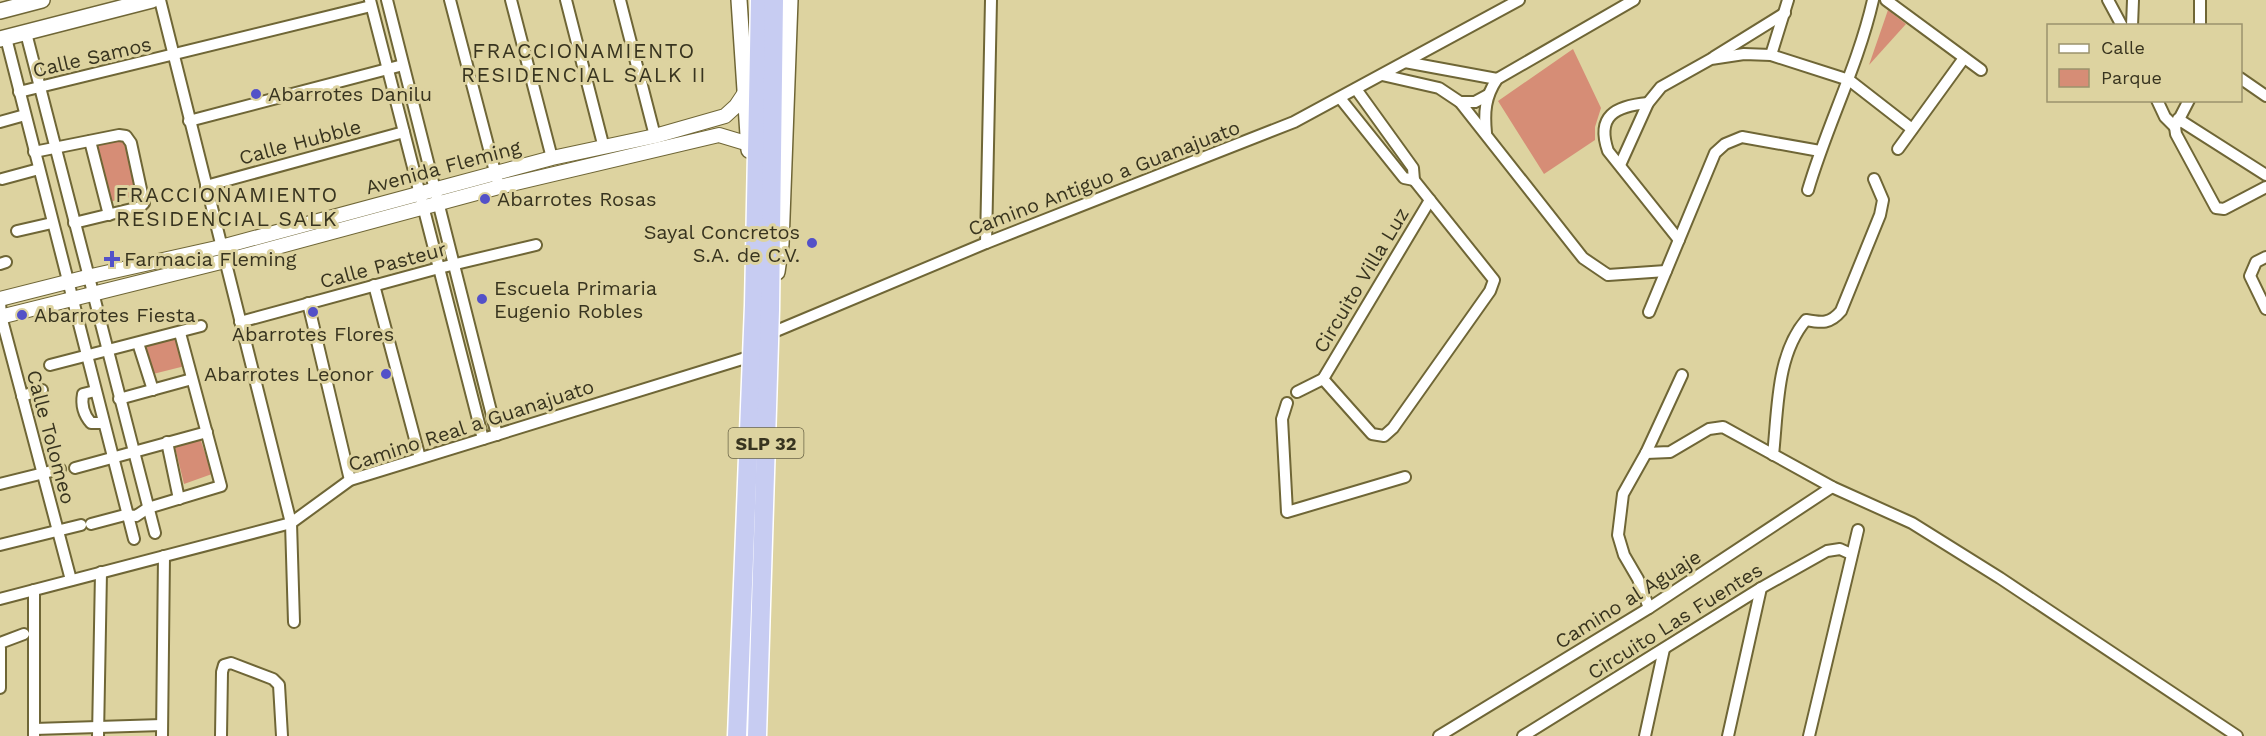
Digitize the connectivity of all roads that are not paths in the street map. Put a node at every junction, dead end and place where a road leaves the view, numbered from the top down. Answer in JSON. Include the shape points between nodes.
{"nodes":[{"id":1,"x":42,"y":0,"type":"edge"},
{"id":2,"x":152,"y":0,"type":"edge"},
{"id":3,"x":160,"y":0,"type":"edge"},
{"id":4,"x":387,"y":0,"type":"edge"},
{"id":5,"x":450,"y":0,"type":"edge"},
{"id":6,"x":511,"y":0,"type":"edge"},
{"id":7,"x":567,"y":0,"type":"edge"},
{"id":8,"x":620,"y":0,"type":"edge"},
{"id":9,"x":739,"y":0,"type":"edge"},
{"id":10,"x":745,"y":0,"type":"edge"},
{"id":11,"x":760,"y":0,"type":"edge"},
{"id":12,"x":774,"y":0,"type":"edge"},
{"id":13,"x":790,"y":0,"type":"edge"},
{"id":14,"x":991,"y":0,"type":"edge"},
{"id":15,"x":1519,"y":0,"type":"edge"},
{"id":16,"x":1635,"y":0,"type":"edge"},
{"id":17,"x":1788,"y":0,"type":"edge"},
{"id":18,"x":1873,"y":0,"type":"edge"},
{"id":19,"x":1886,"y":0,"type":"edge"},
{"id":20,"x":2108,"y":0,"type":"edge"},
{"id":21,"x":2133,"y":0,"type":"edge"},
{"id":22,"x":2200,"y":0,"type":"edge"},
{"id":23,"x":25,"y":2,"type":"edge"},
{"id":24,"x":370,"y":3,"type":"edge"},
{"id":25,"x":0,"y":11,"type":"edge"},
{"id":26,"x":1785,"y":13,"type":"junction"},
{"id":27,"x":2126,"y":24,"type":"edge"},
{"id":28,"x":2127,"y":24,"type":"edge"},
{"id":29,"x":2200,"y":24,"type":"edge"},
{"id":30,"x":26,"y":33,"type":"junction"},
{"id":31,"x":3,"y":38,"type":"edge"},
{"id":32,"x":742,"y":39,"type":"junction"},
{"id":33,"x":1771,"y":55,"type":"junction"},
{"id":34,"x":172,"y":56,"type":"junction"},
{"id":35,"x":1964,"y":58,"type":"junction"},
{"id":36,"x":1711,"y":59,"type":"junction"},
{"id":37,"x":1405,"y":62,"type":"junction"},
{"id":38,"x":403,"y":65,"type":"junction"},
{"id":39,"x":1424,"y":65,"type":"junction"},
{"id":40,"x":388,"y":69,"type":"junction"},
{"id":41,"x":1981,"y":70,"type":"dead end"},
{"id":42,"x":1382,"y":75,"type":"junction"},
{"id":43,"x":1497,"y":79,"type":"junction"},
{"id":44,"x":2242,"y":79,"type":"edge"},
{"id":45,"x":1850,"y":81,"type":"junction"},
{"id":46,"x":1421,"y":83,"type":"junction"},
{"id":47,"x":39,"y":87,"type":"junction"},
{"id":48,"x":1356,"y":89,"type":"junction"},
{"id":49,"x":746,"y":91,"type":"junction"},
{"id":50,"x":19,"y":92,"type":"junction"},
{"id":51,"x":1488,"y":95,"type":"junction"},
{"id":52,"x":2266,"y":96,"type":"edge"},
{"id":53,"x":1340,"y":98,"type":"junction"},
{"id":54,"x":1460,"y":102,"type":"junction"},
{"id":55,"x":2158,"y":102,"type":"edge"},
{"id":56,"x":2188,"y":102,"type":"edge"},
{"id":57,"x":1648,"y":103,"type":"junction"},
{"id":58,"x":25,"y":115,"type":"junction"},
{"id":59,"x":189,"y":121,"type":"junction"},
{"id":60,"x":0,"y":122,"type":"edge"},
{"id":61,"x":2177,"y":123,"type":"junction"},
{"id":62,"x":1912,"y":129,"type":"junction"},
{"id":63,"x":404,"y":132,"type":"junction"},
{"id":64,"x":1486,"y":135,"type":"junction"},
{"id":65,"x":655,"y":136,"type":"junction"},
{"id":66,"x":90,"y":141,"type":"junction"},
{"id":67,"x":604,"y":147,"type":"junction"},
{"id":68,"x":54,"y":148,"type":"junction"},
{"id":69,"x":761,"y":148,"type":"junction"},
{"id":70,"x":1898,"y":149,"type":"dead end"},
{"id":71,"x":1820,"y":151,"type":"junction"},
{"id":72,"x":34,"y":152,"type":"junction"},
{"id":73,"x":552,"y":158,"type":"junction"},
{"id":74,"x":1620,"y":165,"type":"junction"},
{"id":75,"x":39,"y":169,"type":"junction"},
{"id":76,"x":495,"y":173,"type":"junction"},
{"id":77,"x":2266,"y":175,"type":"edge"},
{"id":78,"x":2,"y":179,"type":"dead end"},
{"id":79,"x":1874,"y":179,"type":"dead end"},
{"id":80,"x":1414,"y":180,"type":"junction"},
{"id":81,"x":206,"y":186,"type":"junction"},
{"id":82,"x":499,"y":187,"type":"junction"},
{"id":83,"x":2266,"y":187,"type":"edge"},
{"id":84,"x":435,"y":189,"type":"junction"},
{"id":85,"x":1808,"y":190,"type":"dead end"},
{"id":86,"x":420,"y":193,"type":"junction"},
{"id":87,"x":1430,"y":200,"type":"junction"},
{"id":88,"x":438,"y":204,"type":"junction"},
{"id":89,"x":424,"y":207,"type":"junction"},
{"id":90,"x":109,"y":215,"type":"junction"},
{"id":91,"x":52,"y":223,"type":"junction"},
{"id":92,"x":74,"y":223,"type":"junction"},
{"id":93,"x":17,"y":231,"type":"dead end"},
{"id":94,"x":1679,"y":240,"type":"junction"},
{"id":95,"x":986,"y":243,"type":"junction"},
{"id":96,"x":536,"y":245,"type":"dead end"},
{"id":97,"x":221,"y":247,"type":"junction"},
{"id":98,"x":2266,"y":257,"type":"edge"},
{"id":99,"x":225,"y":261,"type":"junction"},
{"id":100,"x":454,"y":264,"type":"junction"},
{"id":101,"x":439,"y":268,"type":"junction"},
{"id":102,"x":1666,"y":271,"type":"junction"},
{"id":103,"x":87,"y":277,"type":"junction"},
{"id":104,"x":68,"y":282,"type":"junction"},
{"id":105,"x":375,"y":285,"type":"junction"},
{"id":106,"x":91,"y":295,"type":"junction"},
{"id":107,"x":71,"y":300,"type":"junction"},
{"id":108,"x":0,"y":301,"type":"edge"},
{"id":109,"x":2264,"y":302,"type":"edge"},
{"id":110,"x":308,"y":303,"type":"junction"},
{"id":111,"x":762,"y":308,"type":"junction"},
{"id":112,"x":1649,"y":312,"type":"dead end"},
{"id":113,"x":0,"y":316,"type":"edge"},
{"id":114,"x":240,"y":322,"type":"junction"},
{"id":115,"x":201,"y":326,"type":"dead end"},
{"id":116,"x":180,"y":333,"type":"junction"},
{"id":117,"x":769,"y":334,"type":"junction"},
{"id":118,"x":138,"y":343,"type":"junction"},
{"id":119,"x":106,"y":350,"type":"junction"},
{"id":120,"x":86,"y":355,"type":"junction"},
{"id":121,"x":752,"y":356,"type":"junction"},
{"id":122,"x":51,"y":365,"type":"dead end"},
{"id":123,"x":1682,"y":375,"type":"dead end"},
{"id":124,"x":192,"y":379,"type":"junction"},
{"id":125,"x":1323,"y":379,"type":"junction"},
{"id":126,"x":42,"y":390,"type":"dead end"},
{"id":127,"x":153,"y":390,"type":"junction"},
{"id":128,"x":95,"y":391,"type":"junction"},
{"id":129,"x":1297,"y":392,"type":"dead end"},
{"id":130,"x":21,"y":396,"type":"junction"},
{"id":131,"x":119,"y":399,"type":"junction"},
{"id":132,"x":1287,"y":403,"type":"dead end"},
{"id":133,"x":103,"y":423,"type":"junction"},
{"id":134,"x":207,"y":432,"type":"junction"},
{"id":135,"x":497,"y":435,"type":"junction"},
{"id":136,"x":483,"y":440,"type":"junction"},
{"id":137,"x":167,"y":442,"type":"junction"},
{"id":138,"x":133,"y":451,"type":"junction"},
{"id":139,"x":1646,"y":453,"type":"junction"},
{"id":140,"x":1773,"y":455,"type":"junction"},
{"id":141,"x":112,"y":456,"type":"junction"},
{"id":142,"x":420,"y":458,"type":"junction"},
{"id":143,"x":75,"y":468,"type":"dead end"},
{"id":144,"x":60,"y":470,"type":"dead end"},
{"id":145,"x":42,"y":474,"type":"junction"},
{"id":146,"x":1405,"y":477,"type":"dead end"},
{"id":147,"x":350,"y":480,"type":"junction"},
{"id":148,"x":0,"y":484,"type":"edge"},
{"id":149,"x":1832,"y":487,"type":"junction"},
{"id":150,"x":179,"y":499,"type":"junction"},
{"id":151,"x":148,"y":508,"type":"junction"},
{"id":152,"x":125,"y":515,"type":"junction"},
{"id":153,"x":291,"y":523,"type":"junction"},
{"id":154,"x":1858,"y":530,"type":"dead end"},
{"id":155,"x":56,"y":531,"type":"junction"},
{"id":156,"x":155,"y":533,"type":"dead end"},
{"id":157,"x":134,"y":540,"type":"dead end"},
{"id":158,"x":0,"y":545,"type":"edge"},
{"id":159,"x":1851,"y":554,"type":"junction"},
{"id":160,"x":164,"y":556,"type":"junction"},
{"id":161,"x":100,"y":572,"type":"junction"},
{"id":162,"x":71,"y":580,"type":"junction"},
{"id":163,"x":1761,"y":588,"type":"junction"},
{"id":164,"x":34,"y":590,"type":"junction"},
{"id":165,"x":0,"y":598,"type":"edge"},
{"id":166,"x":1650,"y":608,"type":"junction"},
{"id":167,"x":294,"y":622,"type":"dead end"},
{"id":168,"x":24,"y":634,"type":"dead end"},
{"id":169,"x":0,"y":643,"type":"edge"},
{"id":170,"x":0,"y":648,"type":"edge"},
{"id":171,"x":1664,"y":649,"type":"junction"},
{"id":172,"x":0,"y":688,"type":"edge"},
{"id":173,"x":162,"y":730,"type":"edge"},
{"id":174,"x":98,"y":731,"type":"edge"},
{"id":175,"x":34,"y":733,"type":"edge"},
{"id":176,"x":221,"y":736,"type":"edge"},
{"id":177,"x":282,"y":736,"type":"edge"},
{"id":178,"x":737,"y":736,"type":"edge"},
{"id":179,"x":757,"y":736,"type":"edge"},
{"id":180,"x":1439,"y":736,"type":"edge"},
{"id":181,"x":1523,"y":736,"type":"edge"},
{"id":182,"x":1645,"y":736,"type":"edge"},
{"id":183,"x":1728,"y":736,"type":"edge"},
{"id":184,"x":1809,"y":736,"type":"edge"},
{"id":185,"x":2237,"y":736,"type":"edge"}],
"edges":[{"from":1,"to":23,"type":"main road"},
{"from":2,"to":30,"type":"main road"},
{"from":3,"to":34,"type":"street"},
{"from":4,"to":38,"type":"street"},
{"from":5,"to":76,"type":"street"},
{"from":6,"to":73,"type":"street"},
{"from":7,"to":67,"type":"street"},
{"from":8,"to":65,"type":"street"},
{"from":9,"to":32,"type":"main road"},
{"from":10,"to":32,"type":"main road"},
{"from":11,"to":69,"type":"highway","number":"SLP 32"},
{"from":12,"to":69,"type":"highway","number":"SLP 32"},
{"from":13,"to":111,"type":"main road","via":[[781,244]]},
{"from":14,"to":95,"type":"street"},
{"from":15,"to":37,"type":"street","name":"Camino Antiguo a Guanajuato"},
{"from":16,"to":43,"type":"street"},
{"from":17,"to":26,"type":"street"},
{"from":18,"to":45,"type":"street"},
{"from":19,"to":35,"type":"street"},
{"from":20,"to":27,"type":"street"},
{"from":21,"to":28,"type":"street"},
{"from":22,"to":29,"type":"street"},
{"from":23,"to":25,"type":"main road"},
{"from":24,"to":34,"type":"street","name":"Calle Samos"},
{"from":24,"to":40,"type":"street"},
{"from":26,"to":33,"type":"street"},
{"from":26,"to":36,"type":"street"},
{"from":30,"to":31,"type":"main road"},
{"from":30,"to":47,"type":"street"},
{"from":31,"to":50,"type":"street"},
{"from":32,"to":49,"type":"main road"},
{"from":33,"to":36,"type":"street"},
{"from":33,"to":45,"type":"street"},
{"from":34,"to":47,"type":"street","name":"Calle Samos"},
{"from":34,"to":59,"type":"street"},
{"from":35,"to":41,"type":"street"},
{"from":35,"to":62,"type":"street"},
{"from":36,"to":57,"type":"street","via":[[1661,87]]},
{"from":37,"to":39,"type":"street"},
{"from":37,"to":42,"type":"street","name":"Camino Antiguo a Guanajuato"},
{"from":38,"to":40,"type":"street"},
{"from":38,"to":84,"type":"street"},
{"from":39,"to":43,"type":"street"},
{"from":39,"to":46,"type":"street"},
{"from":40,"to":59,"type":"street"},
{"from":40,"to":63,"type":"street"},
{"from":42,"to":46,"type":"street"},
{"from":42,"to":48,"type":"street","name":"Camino Antiguo a Guanajuato"},
{"from":43,"to":51,"type":"street"},
{"from":44,"to":52,"type":"street"},
{"from":45,"to":62,"type":"street"},
{"from":45,"to":71,"type":"street"},
{"from":46,"to":54,"type":"street","via":[[1439,88]]},
{"from":47,"to":50,"type":"street","name":"Calle Samos"},
{"from":47,"to":68,"type":"street"},
{"from":48,"to":53,"type":"street","name":"Camino Antiguo a Guanajuato"},
{"from":48,"to":80,"type":"street","name":"Circuito Villa Luz","via":[[1413,168]]},
{"from":49,"to":65,"type":"street","name":"Avenida Fleming","via":[[724,116]]},
{"from":49,"to":69,"type":"main road"},
{"from":50,"to":58,"type":"street"},
{"from":51,"to":54,"type":"street","via":[[1475,102]]},
{"from":51,"to":64,"type":"street","via":[[1484,108]]},
{"from":53,"to":80,"type":"street","name":"Circuito Villa Luz","via":[[1404,178]]},
{"from":53,"to":95,"type":"street","name":"Camino Antiguo a Guanajuato","via":[[1294,122]]},
{"from":54,"to":64,"type":"street"},
{"from":55,"to":61,"type":"street","via":[[2165,117]]},
{"from":56,"to":61,"type":"street"},
{"from":57,"to":74,"type":"street"},
{"from":57,"to":74,"type":"street","via":[[1628,105],[1615,111],[1606,122],[1603,136],[1608,152]]},
{"from":58,"to":60,"type":"street"},
{"from":58,"to":72,"type":"street"},
{"from":59,"to":81,"type":"street"},
{"from":61,"to":77,"type":"street"},
{"from":61,"to":83,"type":"street","via":[[2176,134],[2216,208],[2224,209]]},
{"from":62,"to":70,"type":"street"},
{"from":63,"to":81,"type":"street","name":"Calle Hubble"},
{"from":63,"to":86,"type":"street"},
{"from":64,"to":102,"type":"street","via":[[1583,258],[1608,275]]},
{"from":65,"to":67,"type":"street","name":"Avenida Fleming"},
{"from":66,"to":68,"type":"street"},
{"from":66,"to":90,"type":"street"},
{"from":66,"to":90,"type":"street","via":[[119,135],[126,136],[131,143],[144,203]]},
{"from":67,"to":73,"type":"street","name":"Avenida Fleming"},
{"from":68,"to":72,"type":"street"},
{"from":68,"to":92,"type":"street"},
{"from":69,"to":82,"type":"street","name":"Avenida Fleming","via":[[719,135]]},
{"from":69,"to":111,"type":"highway","number":"SLP 32"},
{"from":71,"to":85,"type":"street"},
{"from":71,"to":94,"type":"street","via":[[1742,137],[1725,144],[1715,153]]},
{"from":72,"to":75,"type":"street"},
{"from":73,"to":76,"type":"street","name":"Avenida Fleming"},
{"from":74,"to":94,"type":"street"},
{"from":75,"to":78,"type":"street"},
{"from":75,"to":91,"type":"street"},
{"from":76,"to":82,"type":"street"},
{"from":76,"to":84,"type":"street","name":"Avenida Fleming"},
{"from":79,"to":140,"type":"street","via":[[1883,200],[1880,214],[1841,311],[1833,320],[1822,323],[1806,320],[1795,333],[1784,362]]},
{"from":80,"to":87,"type":"street","name":"Circuito Villa Luz"},
{"from":81,"to":97,"type":"street"},
{"from":82,"to":88,"type":"street","name":"Avenida Fleming"},
{"from":84,"to":86,"type":"street","name":"Avenida Fleming"},
{"from":84,"to":88,"type":"street"},
{"from":86,"to":89,"type":"street"},
{"from":86,"to":97,"type":"street","name":"Avenida Fleming"},
{"from":87,"to":125,"type":"street","name":"Circuito Villa Luz"},
{"from":87,"to":125,"type":"street","name":"Circuito Villa Luz","via":[[1494,280],[1490,291],[1394,428],[1384,436],[1372,434]]},
{"from":88,"to":89,"type":"street","name":"Avenida Fleming"},
{"from":88,"to":100,"type":"street"},
{"from":89,"to":99,"type":"street","name":"Avenida Fleming"},
{"from":89,"to":101,"type":"street"},
{"from":90,"to":92,"type":"street"},
{"from":91,"to":93,"type":"street"},
{"from":91,"to":104,"type":"street"},
{"from":92,"to":103,"type":"street"},
{"from":94,"to":102,"type":"street"},
{"from":95,"to":117,"type":"street","name":"Camino Antiguo a Guanajuato"},
{"from":96,"to":100,"type":"street","name":"Calle Pasteur"},
{"from":97,"to":99,"type":"street"},
{"from":97,"to":103,"type":"street","name":"Avenida Fleming"},
{"from":98,"to":109,"type":"street","via":[[2256,262],[2250,276]]},
{"from":99,"to":106,"type":"street","name":"Avenida Fleming"},
{"from":99,"to":114,"type":"street"},
{"from":100,"to":101,"type":"street","name":"Calle Pasteur"},
{"from":100,"to":135,"type":"street"},
{"from":101,"to":105,"type":"street","name":"Calle Pasteur"},
{"from":101,"to":136,"type":"street"},
{"from":102,"to":112,"type":"street"},
{"from":103,"to":104,"type":"street","name":"Avenida Fleming"},
{"from":103,"to":106,"type":"street"},
{"from":104,"to":107,"type":"street"},
{"from":104,"to":108,"type":"street","name":"Avenida Fleming"},
{"from":105,"to":110,"type":"street","name":"Calle Pasteur"},
{"from":105,"to":142,"type":"street"},
{"from":106,"to":107,"type":"street","name":"Avenida Fleming"},
{"from":106,"to":119,"type":"street"},
{"from":107,"to":113,"type":"street","name":"Avenida Fleming"},
{"from":107,"to":120,"type":"street"},
{"from":108,"to":113,"type":"street","name":"Calle Tolomeo"},
{"from":110,"to":114,"type":"street","name":"Calle Pasteur"},
{"from":110,"to":147,"type":"street"},
{"from":111,"to":117,"type":"highway","number":"SLP 32"},
{"from":111,"to":121,"type":"highway","number":"SLP 32"},
{"from":113,"to":130,"type":"street","name":"Calle Tolomeo"},
{"from":114,"to":153,"type":"street"},
{"from":115,"to":116,"type":"street"},
{"from":116,"to":118,"type":"street"},
{"from":116,"to":124,"type":"street"},
{"from":117,"to":179,"type":"highway","number":"SLP 32"},
{"from":118,"to":119,"type":"street"},
{"from":118,"to":127,"type":"street"},
{"from":119,"to":120,"type":"street"},
{"from":119,"to":131,"type":"street"},
{"from":120,"to":122,"type":"street"},
{"from":120,"to":128,"type":"street"},
{"from":121,"to":135,"type":"street","name":"Camino Real a Guanajuato"},
{"from":121,"to":178,"type":"highway","number":"SLP 32"},
{"from":123,"to":139,"type":"street"},
{"from":124,"to":127,"type":"street"},
{"from":124,"to":134,"type":"street"},
{"from":125,"to":129,"type":"street","name":"Circuito Villa Luz"},
{"from":126,"to":130,"type":"street"},
{"from":127,"to":131,"type":"street"},
{"from":128,"to":133,"type":"street"},
{"from":128,"to":133,"type":"street","via":[[83,394],[81,403],[91,423]]},
{"from":130,"to":145,"type":"street","name":"Calle Tolomeo"},
{"from":131,"to":138,"type":"street"},
{"from":132,"to":146,"type":"street","via":[[1282,419],[1287,512]]},
{"from":133,"to":141,"type":"street"},
{"from":134,"to":137,"type":"street"},
{"from":134,"to":150,"type":"street","via":[[222,486]]},
{"from":135,"to":136,"type":"street","name":"Camino Real a Guanajuato"},
{"from":136,"to":142,"type":"street","name":"Camino Real a Guanajuato"},
{"from":137,"to":138,"type":"street"},
{"from":137,"to":150,"type":"street"},
{"from":138,"to":141,"type":"street"},
{"from":138,"to":151,"type":"street"},
{"from":139,"to":140,"type":"street","via":[[1670,452],[1709,429],[1723,427]]},
{"from":139,"to":166,"type":"street","via":[[1623,494],[1618,535]]},
{"from":140,"to":149,"type":"street"},
{"from":141,"to":143,"type":"street"},
{"from":141,"to":152,"type":"street"},
{"from":142,"to":147,"type":"street","name":"Camino Real a Guanajuato"},
{"from":144,"to":145,"type":"street"},
{"from":145,"to":148,"type":"street"},
{"from":145,"to":155,"type":"street","name":"Calle Tolomeo"},
{"from":147,"to":153,"type":"street","name":"Camino Real a Guanajuato"},
{"from":149,"to":166,"type":"street","name":"Camino al Aguaje"},
{"from":149,"to":185,"type":"street","via":[[1912,523]]},
{"from":150,"to":151,"type":"street"},
{"from":151,"to":152,"type":"street","via":[[136,516]]},
{"from":151,"to":156,"type":"street"},
{"from":152,"to":155,"type":"street"},
{"from":152,"to":157,"type":"street"},
{"from":153,"to":160,"type":"street","name":"Camino Real a Guanajuato"},
{"from":153,"to":167,"type":"street"},
{"from":154,"to":159,"type":"street"},
{"from":155,"to":158,"type":"street"},
{"from":155,"to":162,"type":"street","name":"Calle Tolomeo"},
{"from":159,"to":163,"type":"street","name":"Circuito Las Fuentes","via":[[1840,549],[1827,551]]},
{"from":159,"to":184,"type":"street"},
{"from":160,"to":161,"type":"street","name":"Camino Real a Guanajuato"},
{"from":160,"to":173,"type":"street"},
{"from":161,"to":162,"type":"street","name":"Camino Real a Guanajuato"},
{"from":161,"to":174,"type":"street"},
{"from":162,"to":164,"type":"street","name":"Camino Real a Guanajuato"},
{"from":163,"to":171,"type":"street","name":"Circuito Las Fuentes"},
{"from":163,"to":183,"type":"street"},
{"from":164,"to":165,"type":"street","name":"Camino Real a Guanajuato"},
{"from":164,"to":175,"type":"street"},
{"from":166,"to":180,"type":"street","name":"Camino al Aguaje"},
{"from":168,"to":169,"type":"street"},
{"from":170,"to":172,"type":"street"},
{"from":171,"to":181,"type":"street","name":"Circuito Las Fuentes"},
{"from":171,"to":182,"type":"street"},
{"from":173,"to":174,"type":"street"},
{"from":174,"to":175,"type":"street"},
{"from":176,"to":177,"type":"street","via":[[222,672],[224,665],[231,663],[279,685]]}]}
